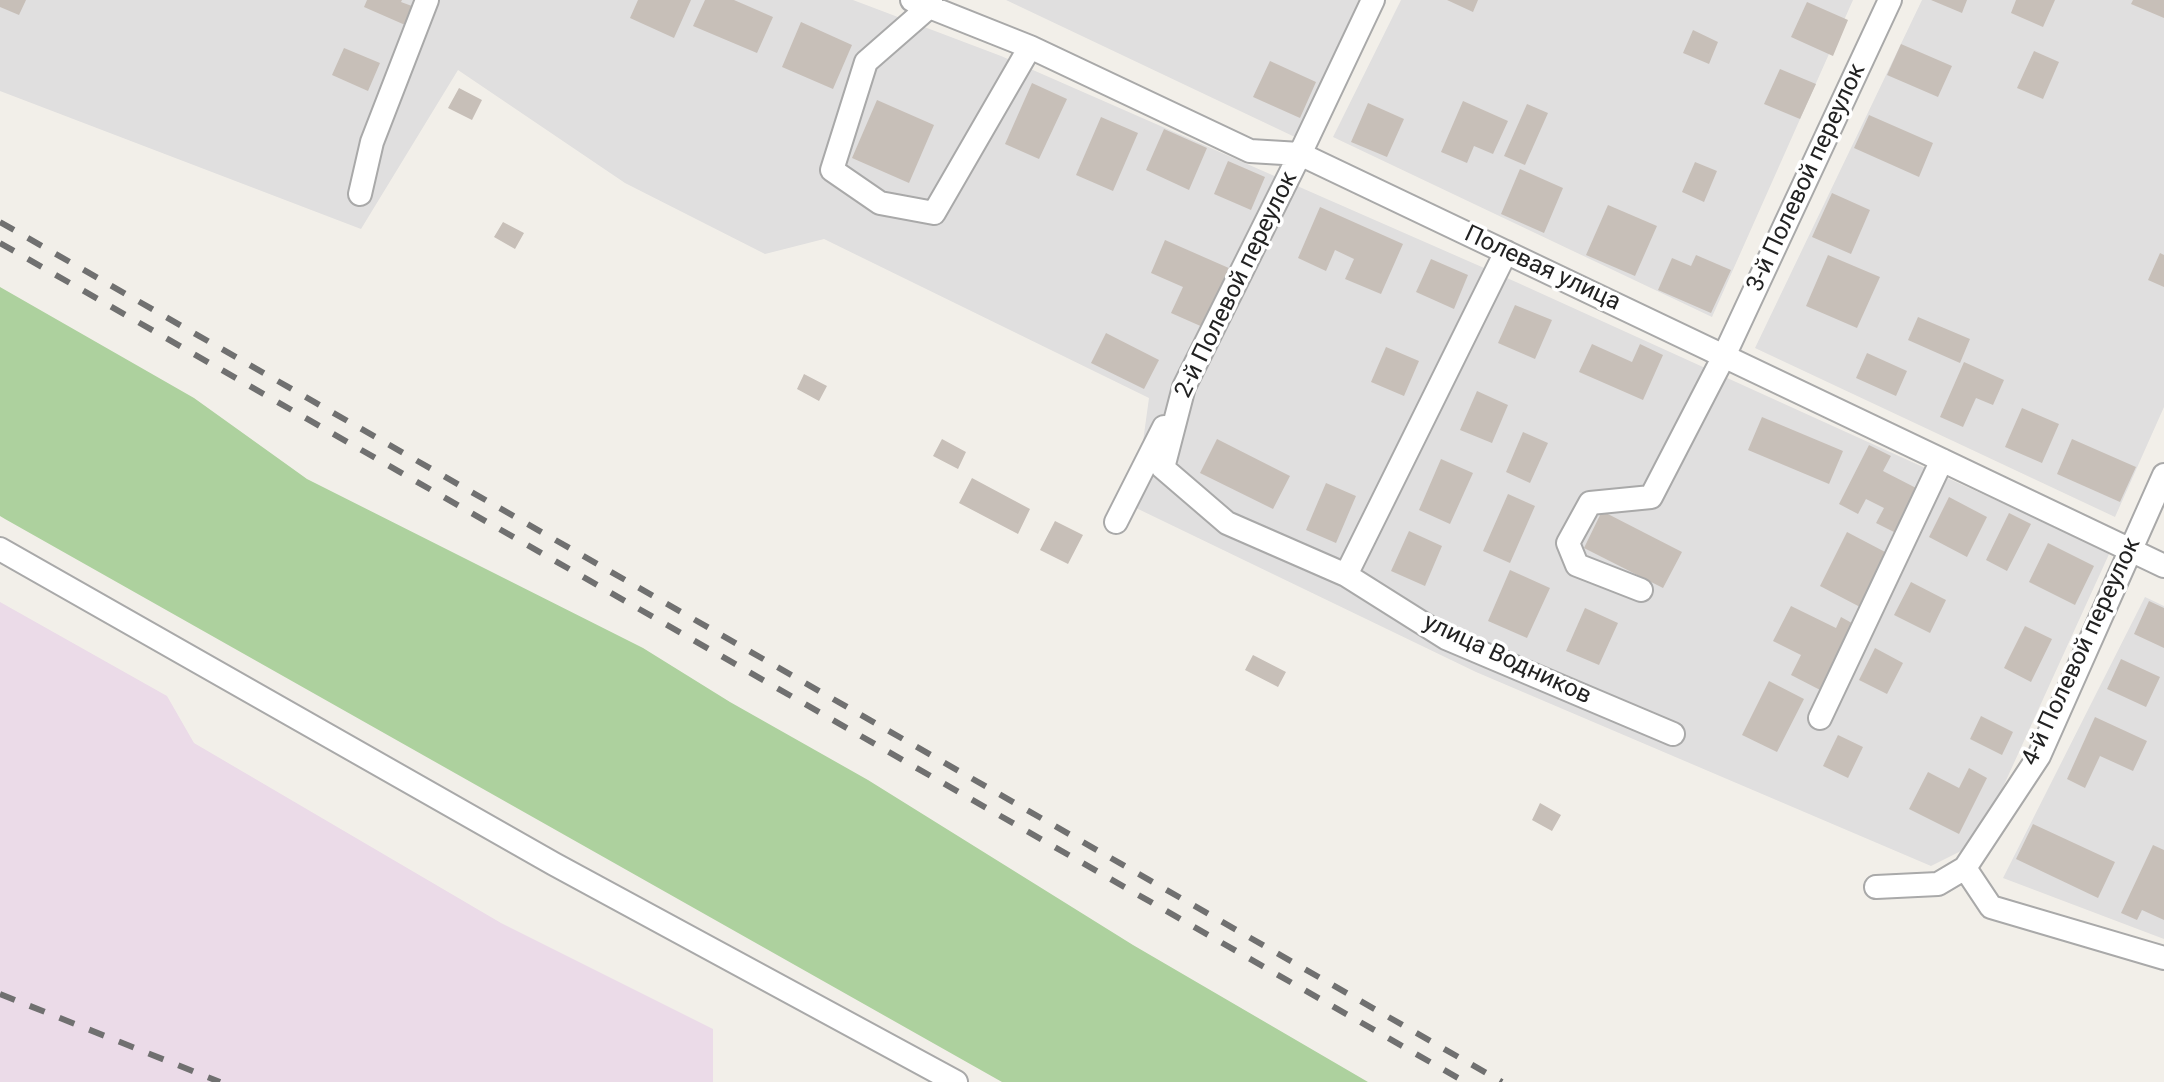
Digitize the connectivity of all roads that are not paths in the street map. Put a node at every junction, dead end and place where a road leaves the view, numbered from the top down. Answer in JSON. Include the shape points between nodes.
{"nodes":[{"id":1,"x":427,"y":0,"type":"edge"},
{"id":2,"x":1373,"y":0,"type":"edge"},
{"id":3,"x":1890,"y":0,"type":"edge"},
{"id":4,"x":924,"y":2,"type":"edge"},
{"id":5,"x":1030,"y":47,"type":"junction"},
{"id":6,"x":1300,"y":154,"type":"junction"},
{"id":7,"x":360,"y":194,"type":"dead end"},
{"id":8,"x":1506,"y":252,"type":"junction"},
{"id":9,"x":1724,"y":356,"type":"junction"},
{"id":10,"x":1184,"y":387,"type":"junction"},
{"id":11,"x":1942,"y":460,"type":"junction"},
{"id":12,"x":2164,"y":475,"type":"edge"},
{"id":13,"x":1116,"y":522,"type":"dead end"},
{"id":14,"x":0,"y":549,"type":"edge"},
{"id":15,"x":2129,"y":549,"type":"junction"},
{"id":16,"x":2164,"y":566,"type":"edge"},
{"id":17,"x":1346,"y":575,"type":"junction"},
{"id":18,"x":1641,"y":590,"type":"dead end"},
{"id":19,"x":1820,"y":718,"type":"dead end"},
{"id":20,"x":1673,"y":734,"type":"dead end"},
{"id":21,"x":1965,"y":868,"type":"junction"},
{"id":22,"x":1876,"y":887,"type":"dead end"},
{"id":23,"x":2164,"y":958,"type":"edge"},
{"id":24,"x":956,"y":1082,"type":"edge"}],
"edges":[{"from":1,"to":7,"type":"street","via":[[372,142]]},
{"from":2,"to":6,"type":"street","name":"2-й Полевой переулок"},
{"from":3,"to":9,"type":"street","name":"3-й Полевой переулок"},
{"from":4,"to":5,"type":"street","name":"Полевая улица"},
{"from":4,"to":5,"type":"street","via":[[866,62],[832,170],[880,203],[934,213]]},
{"from":5,"to":6,"type":"street","name":"Полевая улица","via":[[1250,151]]},
{"from":6,"to":8,"type":"street","name":"Полевая улица"},
{"from":6,"to":10,"type":"street","name":"2-й Полевой переулок"},
{"from":8,"to":9,"type":"street","name":"Полевая улица"},
{"from":8,"to":17,"type":"street"},
{"from":9,"to":11,"type":"street","name":"Полевая улица"},
{"from":9,"to":18,"type":"street","name":"3-й Полевой переулок","via":[[1651,497],[1590,503],[1568,543],[1577,565]]},
{"from":10,"to":13,"type":"street"},
{"from":10,"to":17,"type":"street","name":"2-й Полевой переулок","via":[[1163,468],[1227,523]]},
{"from":11,"to":15,"type":"street","name":"Полевая улица"},
{"from":11,"to":19,"type":"street"},
{"from":12,"to":15,"type":"street","name":"4-й Полевой переулок"},
{"from":14,"to":24,"type":"street","via":[[554,864]]},
{"from":15,"to":16,"type":"street","name":"Полевая улица"},
{"from":15,"to":21,"type":"street","name":"4-й Полевой переулок","via":[[2039,756]]},
{"from":17,"to":20,"type":"street","name":"улица Водников","via":[[1446,638]]},
{"from":21,"to":22,"type":"street","via":[[1938,884]]},
{"from":21,"to":23,"type":"street","via":[[1991,907]]}]}
